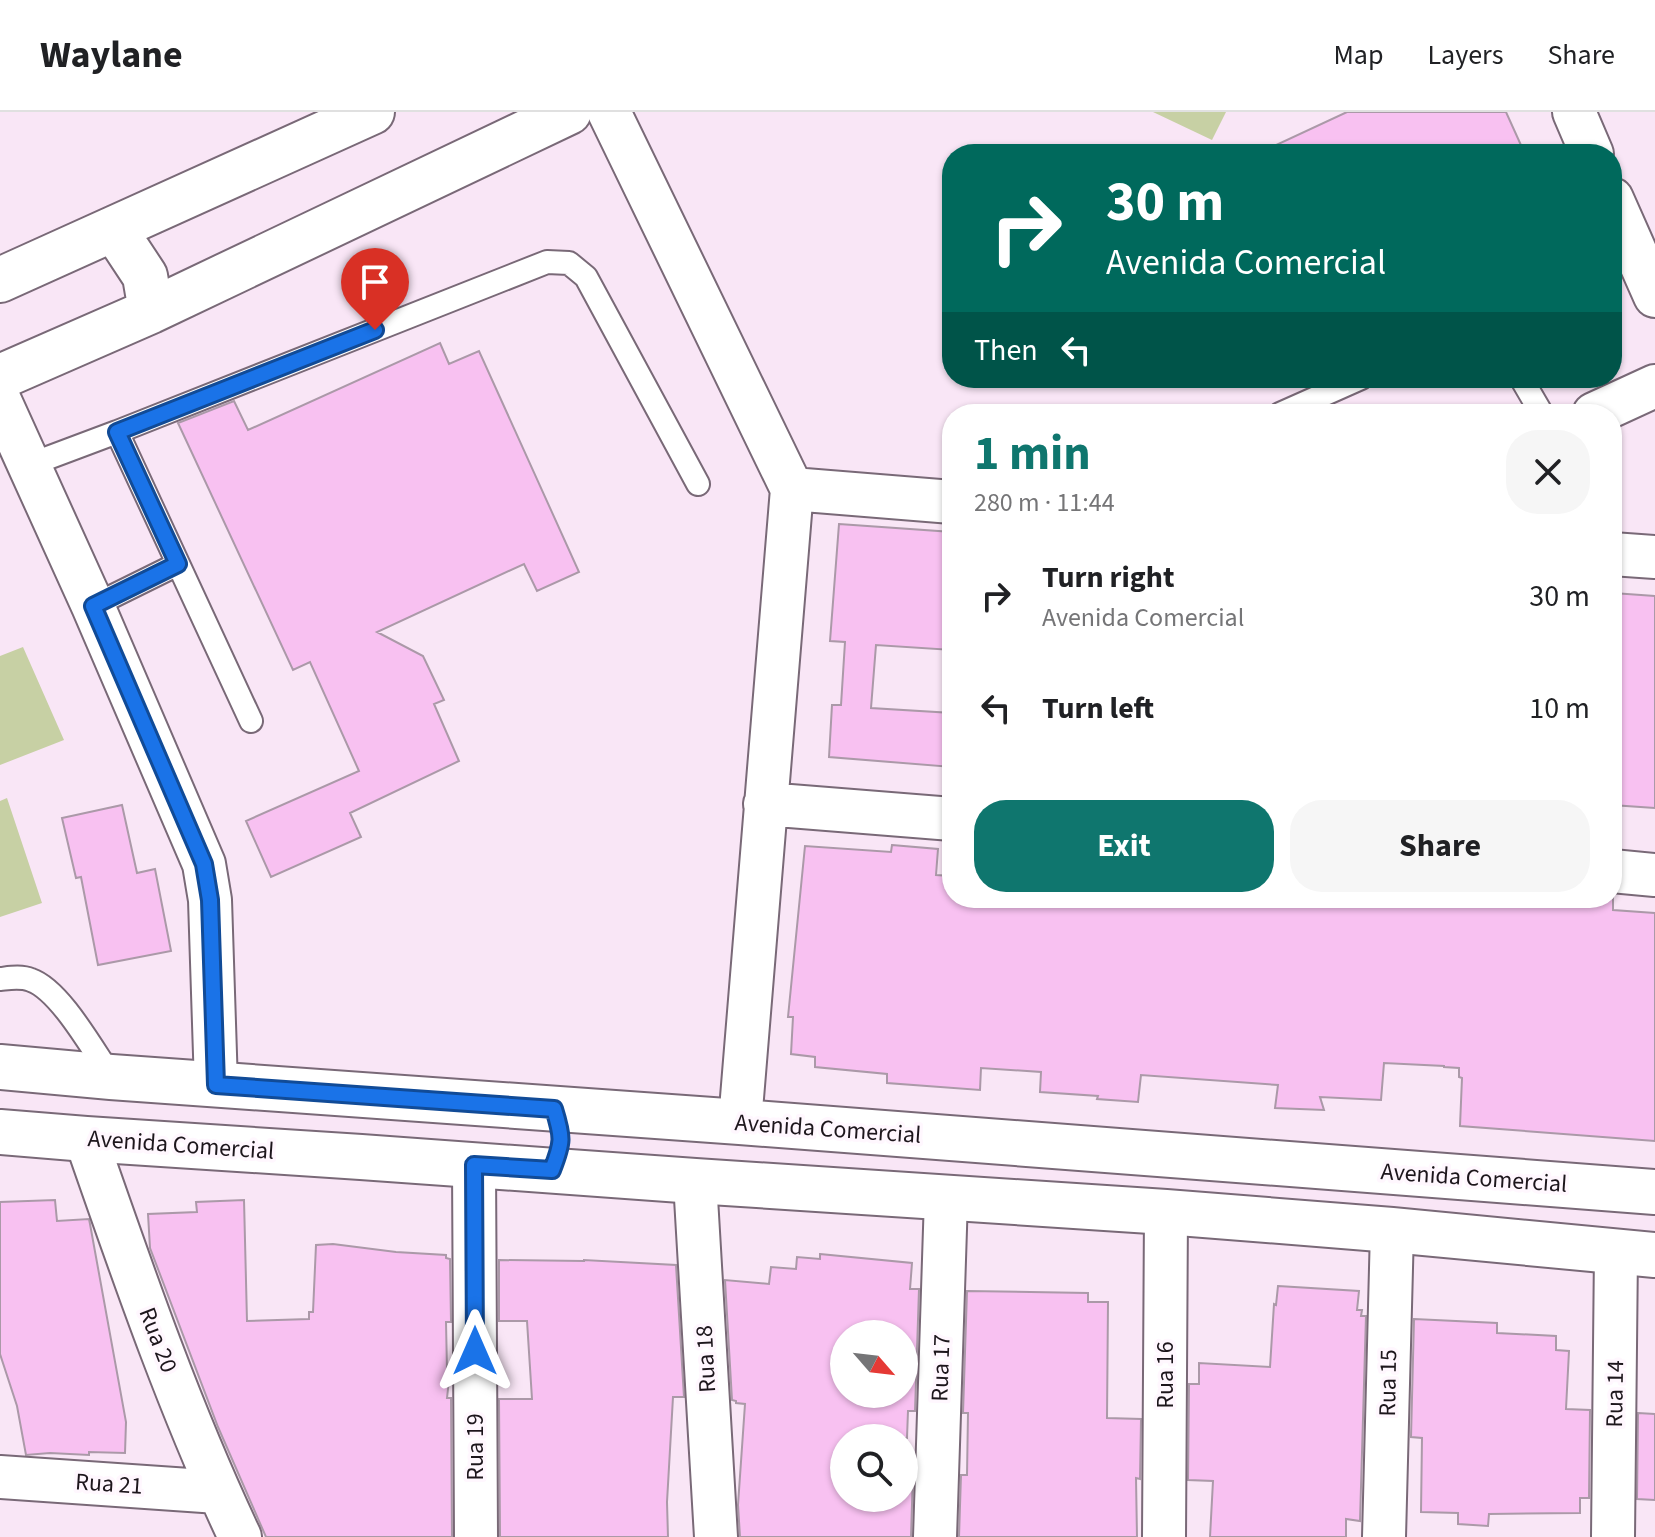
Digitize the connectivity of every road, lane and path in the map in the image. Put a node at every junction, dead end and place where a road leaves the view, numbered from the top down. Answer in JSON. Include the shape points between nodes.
{"nodes":[{"id":1,"x":372,"y":112,"type":"edge"},
{"id":2,"x":569,"y":112,"type":"edge"},
{"id":3,"x":609,"y":112,"type":"edge"},
{"id":4,"x":1574,"y":112,"type":"edge"},
{"id":5,"x":1588,"y":144,"type":"edge"},
{"id":6,"x":1622,"y":222,"type":"edge"},
{"id":7,"x":114,"y":229,"type":"junction"},
{"id":8,"x":0,"y":280,"type":"edge"},
{"id":9,"x":1655,"y":296,"type":"edge"},
{"id":10,"x":151,"y":311,"type":"junction"},
{"id":11,"x":0,"y":377,"type":"edge"},
{"id":12,"x":1655,"y":386,"type":"edge"},
{"id":13,"x":1338,"y":388,"type":"edge"},
{"id":14,"x":0,"y":401,"type":"edge"},
{"id":15,"x":1302,"y":404,"type":"edge"},
{"id":16,"x":1616,"y":404,"type":"edge"},
{"id":17,"x":117,"y":432,"type":"junction"},
{"id":18,"x":29,"y":465,"type":"junction"},
{"id":19,"x":698,"y":484,"type":"dead end"},
{"id":20,"x":792,"y":489,"type":"junction"},
{"id":21,"x":942,"y":501,"type":"edge"},
{"id":22,"x":1622,"y":555,"type":"edge"},
{"id":23,"x":1655,"y":557,"type":"edge"},
{"id":24,"x":178,"y":564,"type":"junction"},
{"id":25,"x":93,"y":606,"type":"junction"},
{"id":26,"x":251,"y":721,"type":"dead end"},
{"id":27,"x":765,"y":804,"type":"junction"},
{"id":28,"x":942,"y":818,"type":"edge"},
{"id":29,"x":1622,"y":872,"type":"edge"},
{"id":30,"x":1655,"y":875,"type":"edge"},
{"id":31,"x":0,"y":979,"type":"edge"},
{"id":32,"x":0,"y":1067,"type":"edge"},
{"id":33,"x":111,"y":1077,"type":"junction"},
{"id":34,"x":216,"y":1085,"type":"junction"},
{"id":35,"x":365,"y":1095,"type":"junction"},
{"id":36,"x":554,"y":1109,"type":"junction"},
{"id":37,"x":740,"y":1122,"type":"junction"},
{"id":38,"x":0,"y":1132,"type":"edge"},
{"id":39,"x":86,"y":1139,"type":"junction"},
{"id":40,"x":361,"y":1157,"type":"junction"},
{"id":41,"x":474,"y":1165,"type":"junction"},
{"id":42,"x":552,"y":1170,"type":"junction"},
{"id":43,"x":695,"y":1181,"type":"junction"},
{"id":44,"x":1510,"y":1181,"type":"junction"},
{"id":45,"x":1655,"y":1192,"type":"edge"},
{"id":46,"x":946,"y":1198,"type":"junction"},
{"id":47,"x":1166,"y":1212,"type":"junction"},
{"id":48,"x":1392,"y":1230,"type":"junction"},
{"id":49,"x":1506,"y":1241,"type":"junction"},
{"id":50,"x":1636,"y":1253,"type":"edge"},
{"id":51,"x":0,"y":1477,"type":"edge"},
{"id":52,"x":218,"y":1492,"type":"junction"},
{"id":53,"x":240,"y":1537,"type":"edge"},
{"id":54,"x":476,"y":1537,"type":"edge"},
{"id":55,"x":716,"y":1537,"type":"edge"},
{"id":56,"x":935,"y":1537,"type":"edge"},
{"id":57,"x":1164,"y":1537,"type":"edge"},
{"id":58,"x":1384,"y":1537,"type":"edge"},
{"id":59,"x":1613,"y":1537,"type":"edge"}],
"edges":[{"from":1,"to":7,"type":"street"},
{"from":2,"to":10,"type":"street"},
{"from":3,"to":20,"type":"street"},
{"from":4,"to":5,"type":"street"},
{"from":6,"to":9,"type":"street"},
{"from":7,"to":8,"type":"street"},
{"from":7,"to":10,"type":"street","via":[[145,276]]},
{"from":10,"to":11,"type":"street"},
{"from":12,"to":16,"type":"street"},
{"from":13,"to":15,"type":"lane"},
{"from":14,"to":18,"type":"street"},
{"from":17,"to":18,"type":"lane"},
{"from":17,"to":19,"type":"lane","via":[[547,262],[569,263],[586,277]]},
{"from":17,"to":24,"type":"lane"},
{"from":18,"to":25,"type":"street"},
{"from":20,"to":21,"type":"street"},
{"from":20,"to":27,"type":"street"},
{"from":22,"to":23,"type":"street"},
{"from":24,"to":25,"type":"lane"},
{"from":24,"to":26,"type":"lane"},
{"from":25,"to":34,"type":"street","via":[[204,864],[210,900]]},
{"from":27,"to":28,"type":"street"},
{"from":27,"to":37,"type":"street"},
{"from":29,"to":30,"type":"street"},
{"from":31,"to":33,"type":"lane","via":[[30,979],[57,998]]},
{"from":32,"to":33,"type":"street","name":"Avenida Comercial"},
{"from":33,"to":34,"type":"street","name":"Avenida Comercial"},
{"from":34,"to":35,"type":"street","name":"Avenida Comercial"},
{"from":35,"to":36,"type":"street","name":"Avenida Comercial"},
{"from":35,"to":40,"type":"street","via":[[353,1131]]},
{"from":36,"to":37,"type":"street","name":"Avenida Comercial"},
{"from":36,"to":42,"type":"street","via":[[561,1146]]},
{"from":37,"to":44,"type":"street","name":"Avenida Comercial"},
{"from":38,"to":39,"type":"street","name":"Avenida Comercial"},
{"from":39,"to":40,"type":"street","name":"Avenida Comercial"},
{"from":39,"to":52,"type":"street","name":"Rua 20"},
{"from":40,"to":41,"type":"street","name":"Avenida Comercial"},
{"from":41,"to":42,"type":"street","name":"Avenida Comercial"},
{"from":41,"to":54,"type":"street","name":"Rua 19"},
{"from":42,"to":43,"type":"street","name":"Avenida Comercial"},
{"from":43,"to":46,"type":"street","name":"Avenida Comercial"},
{"from":43,"to":55,"type":"street","name":"Rua 18"},
{"from":44,"to":45,"type":"street","name":"Avenida Comercial"},
{"from":44,"to":49,"type":"street"},
{"from":46,"to":47,"type":"street","name":"Avenida Comercial"},
{"from":46,"to":56,"type":"street","name":"Rua 17"},
{"from":47,"to":48,"type":"street","name":"Avenida Comercial"},
{"from":47,"to":57,"type":"street","name":"Rua 16"},
{"from":48,"to":49,"type":"street","name":"Avenida Comercial"},
{"from":48,"to":58,"type":"street","name":"Rua 15"},
{"from":49,"to":50,"type":"street","name":"Avenida Comercial"},
{"from":50,"to":59,"type":"street","name":"Rua 14"},
{"from":51,"to":52,"type":"street","name":"Rua 21"},
{"from":52,"to":53,"type":"street","name":"Rua 20"}]}
